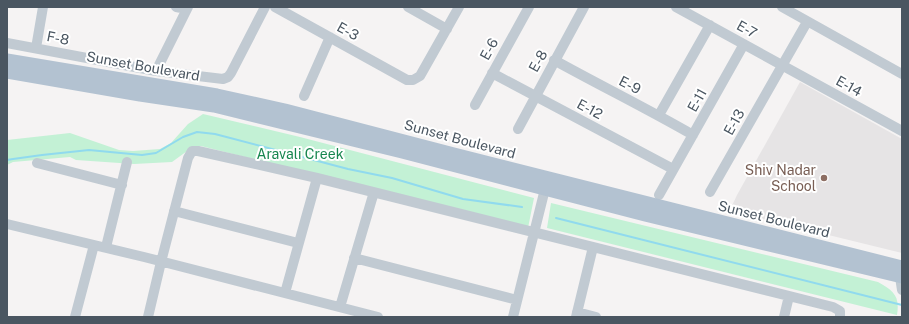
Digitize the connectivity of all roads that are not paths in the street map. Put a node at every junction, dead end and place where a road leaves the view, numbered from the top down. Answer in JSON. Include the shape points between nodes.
{"nodes":[{"id":1,"x":43,"y":7,"type":"edge"},
{"id":2,"x":176,"y":7,"type":"edge"},
{"id":3,"x":265,"y":7,"type":"edge"},
{"id":4,"x":275,"y":7,"type":"edge"},
{"id":5,"x":408,"y":7,"type":"edge"},
{"id":6,"x":459,"y":7,"type":"edge"},
{"id":7,"x":528,"y":7,"type":"edge"},
{"id":8,"x":584,"y":7,"type":"edge"},
{"id":9,"x":676,"y":7,"type":"edge"},
{"id":10,"x":782,"y":7,"type":"edge"},
{"id":11,"x":188,"y":8,"type":"edge"},
{"id":12,"x":807,"y":22,"type":"junction"},
{"id":13,"x":710,"y":25,"type":"junction"},
{"id":14,"x":446,"y":29,"type":"junction"},
{"id":15,"x":330,"y":37,"type":"junction"},
{"id":16,"x":7,"y":43,"type":"edge"},
{"id":17,"x":744,"y":44,"type":"junction"},
{"id":18,"x":36,"y":48,"type":"junction"},
{"id":19,"x":7,"y":60,"type":"edge"},
{"id":20,"x":554,"y":60,"type":"junction"},
{"id":21,"x":782,"y":66,"type":"junction"},
{"id":22,"x":156,"y":71,"type":"junction"},
{"id":23,"x":9,"y":73,"type":"edge"},
{"id":24,"x":492,"y":73,"type":"junction"},
{"id":25,"x":902,"y":74,"type":"edge"},
{"id":26,"x":143,"y":82,"type":"junction"},
{"id":27,"x":140,"y":95,"type":"junction"},
{"id":28,"x":535,"y":95,"type":"junction"},
{"id":29,"x":304,"y":96,"type":"dead end"},
{"id":30,"x":475,"y":105,"type":"dead end"},
{"id":31,"x":658,"y":115,"type":"junction"},
{"id":32,"x":518,"y":129,"type":"dead end"},
{"id":33,"x":902,"y":131,"type":"edge"},
{"id":34,"x":693,"y":136,"type":"junction"},
{"id":35,"x":404,"y":146,"type":"junction"},
{"id":36,"x":127,"y":162,"type":"dead end"},
{"id":37,"x":37,"y":163,"type":"dead end"},
{"id":38,"x":674,"y":169,"type":"junction"},
{"id":39,"x":317,"y":178,"type":"junction"},
{"id":40,"x":122,"y":185,"type":"junction"},
{"id":41,"x":545,"y":189,"type":"junction"},
{"id":42,"x":573,"y":190,"type":"junction"},
{"id":43,"x":374,"y":192,"type":"junction"},
{"id":44,"x":710,"y":192,"type":"dead end"},
{"id":45,"x":659,"y":195,"type":"dead end"},
{"id":46,"x":174,"y":211,"type":"junction"},
{"id":47,"x":7,"y":224,"type":"edge"},
{"id":48,"x":534,"y":232,"type":"junction"},
{"id":49,"x":298,"y":244,"type":"junction"},
{"id":50,"x":94,"y":245,"type":"junction"},
{"id":51,"x":106,"y":247,"type":"junction"},
{"id":52,"x":593,"y":247,"type":"junction"},
{"id":53,"x":354,"y":258,"type":"junction"},
{"id":54,"x":161,"y":262,"type":"junction"},
{"id":55,"x":901,"y":274,"type":"edge"},
{"id":56,"x":902,"y":290,"type":"edge"},
{"id":57,"x":285,"y":293,"type":"junction"},
{"id":58,"x":789,"y":296,"type":"junction"},
{"id":59,"x":517,"y":300,"type":"junction"},
{"id":60,"x":340,"y":307,"type":"junction"},
{"id":61,"x":576,"y":315,"type":"edge"},
{"id":62,"x":75,"y":317,"type":"edge"},
{"id":63,"x":148,"y":317,"type":"edge"},
{"id":64,"x":378,"y":317,"type":"edge"},
{"id":65,"x":513,"y":317,"type":"edge"},
{"id":66,"x":596,"y":317,"type":"edge"},
{"id":67,"x":784,"y":317,"type":"edge"},
{"id":68,"x":840,"y":317,"type":"edge"}],
"edges":[{"from":1,"to":18,"type":"street"},
{"from":2,"to":11,"type":"street"},
{"from":3,"to":22,"type":"street","name":"F-8","via":[[228,77],[223,79]]},
{"from":4,"to":15,"type":"street","name":"E-3"},
{"from":5,"to":14,"type":"street"},
{"from":6,"to":14,"type":"street"},
{"from":7,"to":24,"type":"street","name":"E-6"},
{"from":8,"to":20,"type":"street","name":"E-8"},
{"from":9,"to":13,"type":"street","name":"E-7"},
{"from":10,"to":12,"type":"street"},
{"from":11,"to":22,"type":"street"},
{"from":12,"to":21,"type":"street","name":"E-13"},
{"from":12,"to":25,"type":"street"},
{"from":13,"to":17,"type":"street","name":"E-7"},
{"from":13,"to":31,"type":"street"},
{"from":14,"to":15,"type":"street","name":"E-3","via":[[420,76],[413,80],[407,80]]},
{"from":15,"to":29,"type":"street"},
{"from":16,"to":18,"type":"street","name":"F-8"},
{"from":17,"to":21,"type":"street","name":"E-7"},
{"from":17,"to":34,"type":"street","name":"E-11"},
{"from":18,"to":22,"type":"street","name":"F-8"},
{"from":19,"to":26,"type":"main road","name":"Sunset Boulevard"},
{"from":20,"to":28,"type":"street","name":"E-8"},
{"from":20,"to":31,"type":"street","name":"E-9"},
{"from":21,"to":33,"type":"street","name":"E-14"},
{"from":21,"to":44,"type":"street","name":"E-13"},
{"from":23,"to":27,"type":"main road","name":"Sunset Boulevard"},
{"from":24,"to":28,"type":"street","name":"E-12"},
{"from":24,"to":30,"type":"street","name":"E-6"},
{"from":26,"to":27,"type":"main road"},
{"from":26,"to":35,"type":"main road","name":"Sunset Boulevard","via":[[285,110]]},
{"from":27,"to":35,"type":"main road","name":"Sunset Boulevard","via":[[214,106]]},
{"from":28,"to":32,"type":"street","name":"E-8"},
{"from":28,"to":38,"type":"street","name":"E-12"},
{"from":31,"to":34,"type":"street","name":"E-9"},
{"from":34,"to":38,"type":"street","name":"E-11"},
{"from":35,"to":41,"type":"main road","name":"Sunset Boulevard"},
{"from":35,"to":42,"type":"main road","name":"Sunset Boulevard","via":[[454,154]]},
{"from":36,"to":40,"type":"street"},
{"from":37,"to":40,"type":"street"},
{"from":38,"to":45,"type":"street","name":"E-11"},
{"from":39,"to":43,"type":"street"},
{"from":39,"to":46,"type":"street","via":[[204,151],[192,151]]},
{"from":39,"to":49,"type":"street"},
{"from":40,"to":51,"type":"street"},
{"from":41,"to":42,"type":"main road","name":"Sunset Boulevard"},
{"from":41,"to":48,"type":"street"},
{"from":42,"to":55,"type":"main road","name":"Sunset Boulevard","via":[[725,235]]},
{"from":43,"to":48,"type":"street"},
{"from":43,"to":53,"type":"street"},
{"from":46,"to":49,"type":"street"},
{"from":46,"to":54,"type":"street"},
{"from":47,"to":50,"type":"street"},
{"from":48,"to":52,"type":"street"},
{"from":48,"to":59,"type":"street"},
{"from":49,"to":57,"type":"street"},
{"from":50,"to":51,"type":"street"},
{"from":50,"to":62,"type":"street"},
{"from":51,"to":54,"type":"street"},
{"from":52,"to":58,"type":"street"},
{"from":52,"to":61,"type":"street"},
{"from":53,"to":59,"type":"street"},
{"from":53,"to":60,"type":"street"},
{"from":54,"to":57,"type":"street"},
{"from":54,"to":63,"type":"street"},
{"from":55,"to":56,"type":"street"},
{"from":57,"to":60,"type":"street"},
{"from":58,"to":67,"type":"street"},
{"from":58,"to":68,"type":"street","via":[[833,307],[840,312]]},
{"from":59,"to":65,"type":"street"},
{"from":60,"to":64,"type":"street"},
{"from":61,"to":66,"type":"street"}]}
